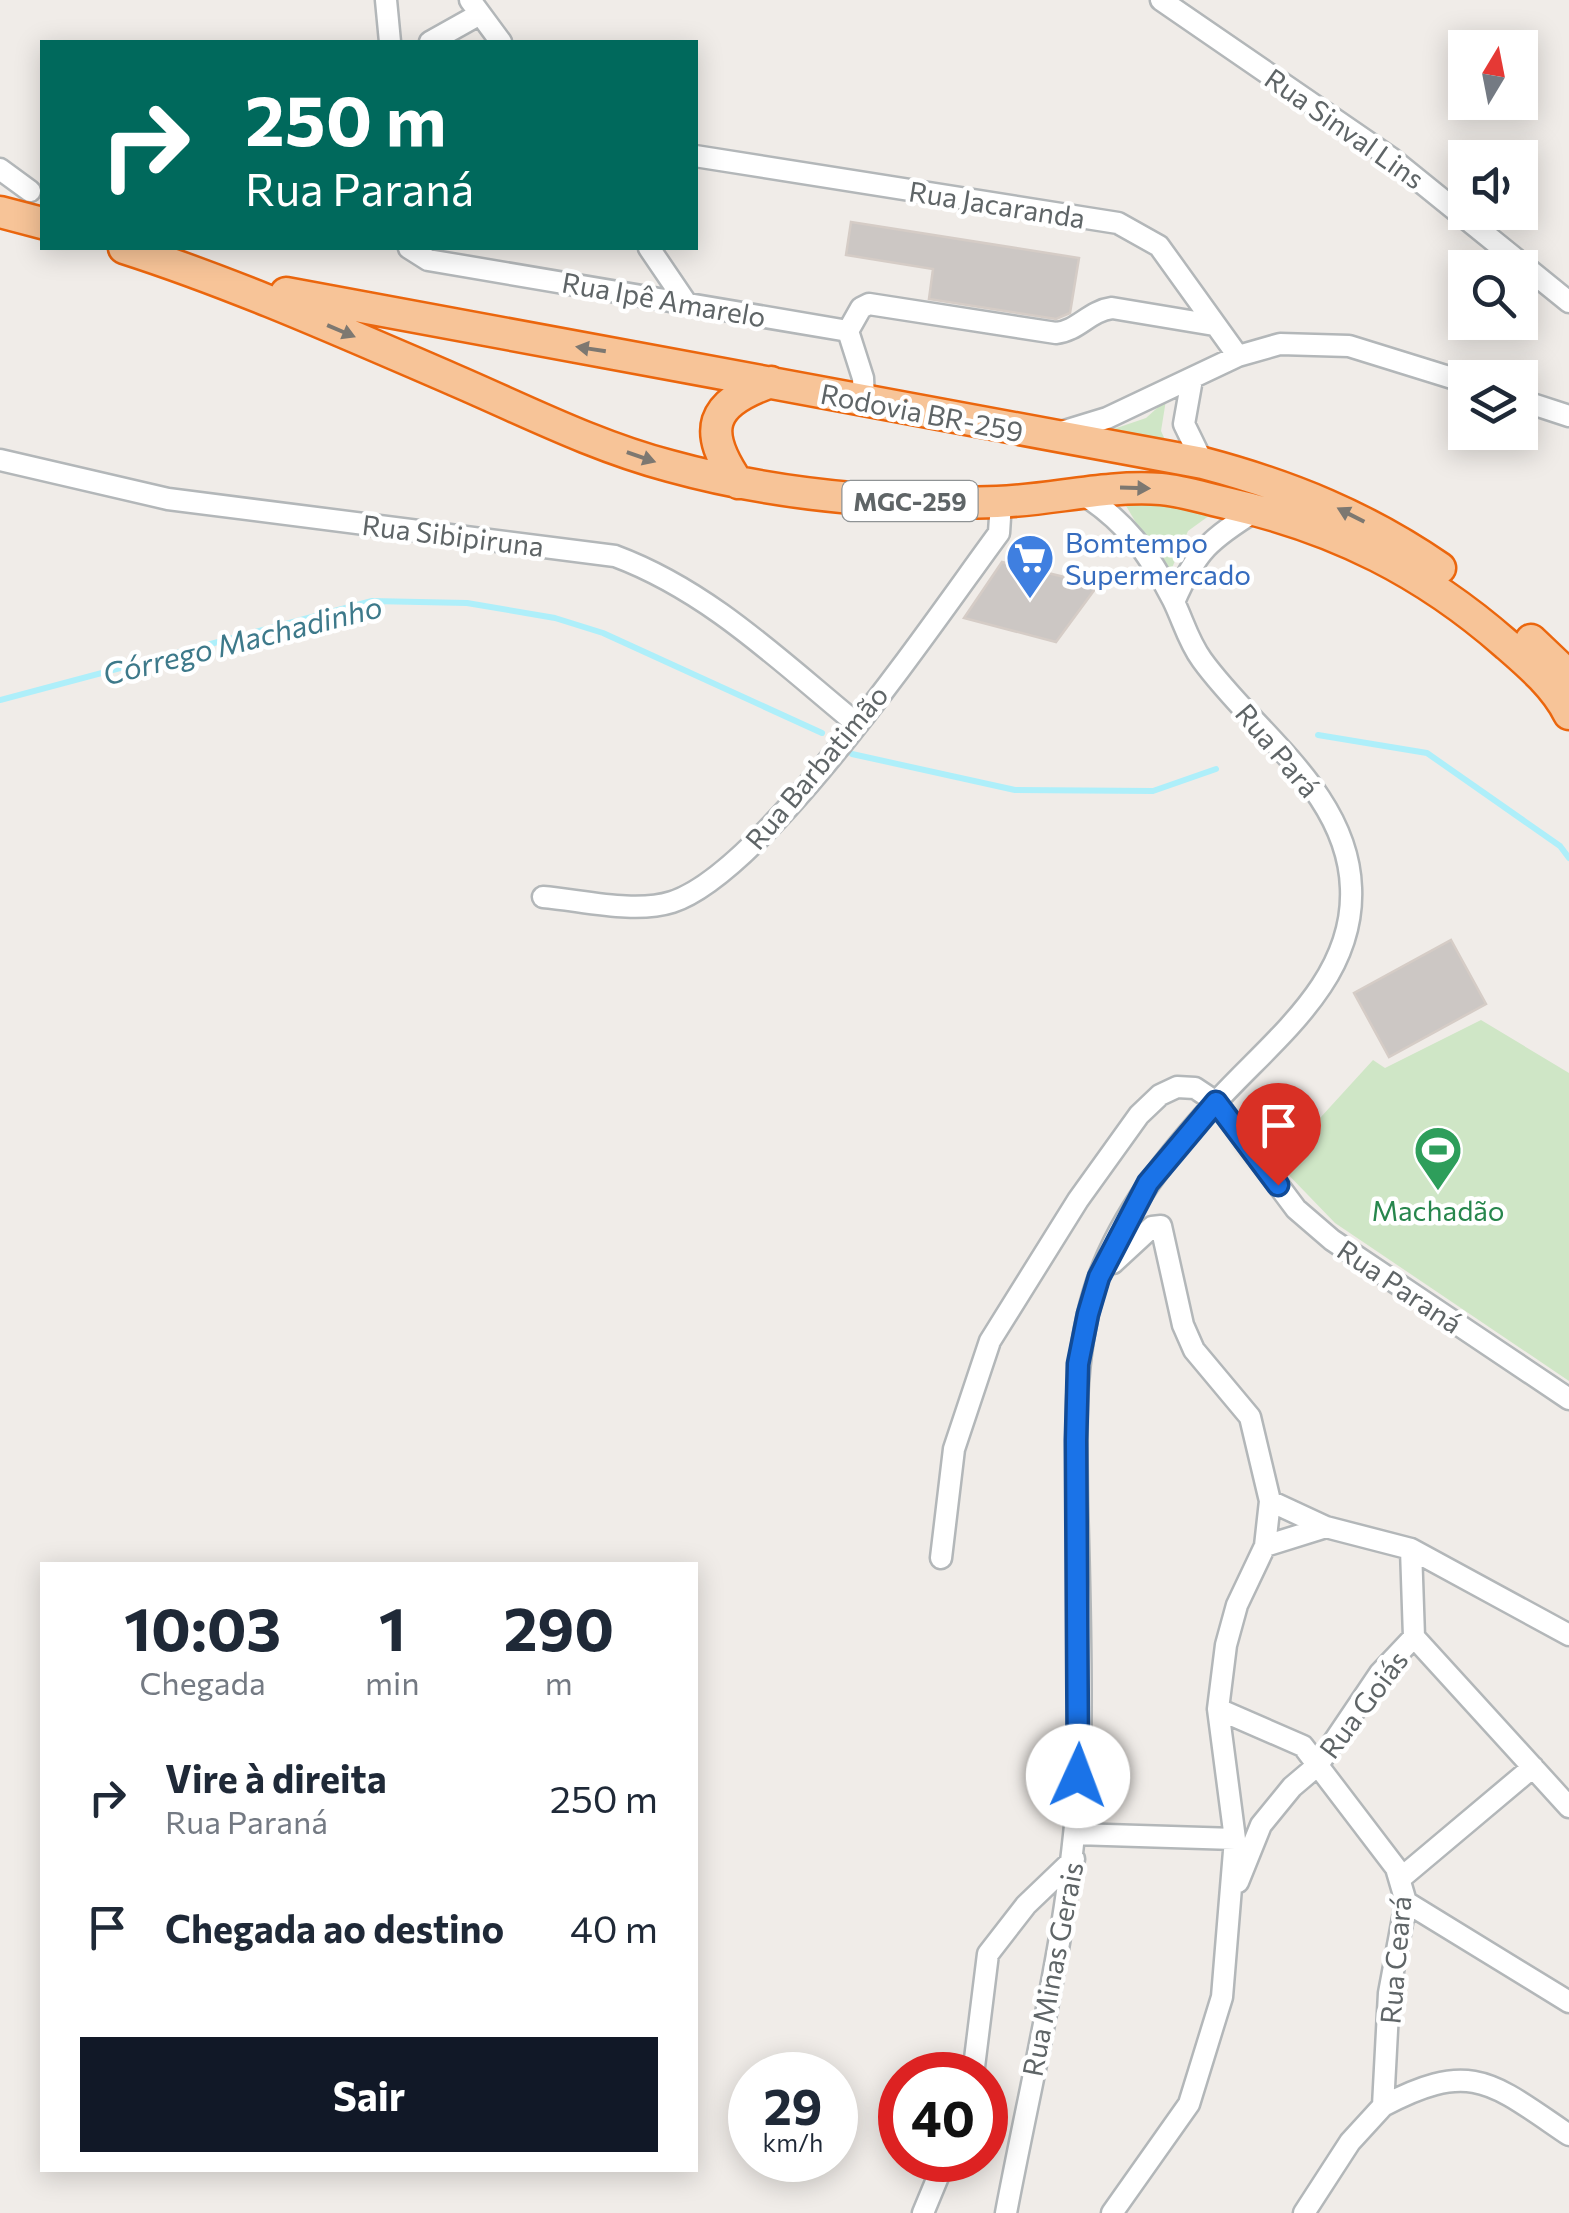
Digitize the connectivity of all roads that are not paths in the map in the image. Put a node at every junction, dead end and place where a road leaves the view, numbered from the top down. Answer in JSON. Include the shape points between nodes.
{"nodes":[{"id":1,"x":386,"y":0,"type":"edge"},
{"id":2,"x":1161,"y":0,"type":"edge"},
{"id":3,"x":475,"y":7,"type":"edge"},
{"id":4,"x":390,"y":40,"type":"edge"},
{"id":5,"x":433,"y":40,"type":"edge"},
{"id":6,"x":500,"y":40,"type":"edge"},
{"id":7,"x":698,"y":156,"type":"edge"},
{"id":8,"x":0,"y":169,"type":"edge"},
{"id":9,"x":30,"y":191,"type":"dead end"},
{"id":10,"x":0,"y":212,"type":"edge"},
{"id":11,"x":40,"y":222,"type":"edge"},
{"id":12,"x":130,"y":250,"type":"edge"},
{"id":13,"x":410,"y":250,"type":"edge"},
{"id":14,"x":650,"y":250,"type":"edge"},
{"id":15,"x":220,"y":279,"type":"junction"},
{"id":16,"x":685,"y":302,"type":"junction"},
{"id":17,"x":1569,"y":302,"type":"edge"},
{"id":18,"x":1214,"y":325,"type":"junction"},
{"id":19,"x":848,"y":331,"type":"junction"},
{"id":20,"x":1238,"y":356,"type":"junction"},
{"id":21,"x":1448,"y":377,"type":"edge"},
{"id":22,"x":1192,"y":380,"type":"junction"},
{"id":23,"x":771,"y":382,"type":"junction"},
{"id":24,"x":864,"y":399,"type":"junction"},
{"id":25,"x":1538,"y":406,"type":"edge"},
{"id":26,"x":1569,"y":416,"type":"edge"},
{"id":27,"x":1047,"y":436,"type":"junction"},
{"id":28,"x":0,"y":460,"type":"edge"},
{"id":29,"x":1202,"y":463,"type":"junction"},
{"id":30,"x":738,"y":483,"type":"junction"},
{"id":31,"x":1079,"y":492,"type":"junction"},
{"id":32,"x":1001,"y":502,"type":"junction"},
{"id":33,"x":1257,"y":510,"type":"junction"},
{"id":34,"x":1174,"y":602,"type":"junction"},
{"id":35,"x":1569,"y":676,"type":"edge"},
{"id":36,"x":1569,"y":714,"type":"edge"},
{"id":37,"x":857,"y":724,"type":"junction"},
{"id":38,"x":543,"y":896,"type":"dead end"},
{"id":39,"x":1216,"y":1102,"type":"junction"},
{"id":40,"x":1099,"y":1277,"type":"junction"},
{"id":41,"x":1569,"y":1399,"type":"edge"},
{"id":42,"x":1270,"y":1501,"type":"junction"},
{"id":43,"x":1326,"y":1527,"type":"junction"},
{"id":44,"x":1265,"y":1546,"type":"junction"},
{"id":45,"x":1411,"y":1549,"type":"junction"},
{"id":46,"x":941,"y":1558,"type":"dead end"},
{"id":47,"x":1569,"y":1635,"type":"edge"},
{"id":48,"x":1414,"y":1637,"type":"junction"},
{"id":49,"x":1218,"y":1708,"type":"junction"},
{"id":50,"x":1318,"y":1765,"type":"junction"},
{"id":51,"x":1533,"y":1767,"type":"junction"},
{"id":52,"x":1566,"y":1798,"type":"edge"},
{"id":53,"x":1076,"y":1834,"type":"junction"},
{"id":54,"x":1235,"y":1839,"type":"junction"},
{"id":55,"x":1074,"y":1859,"type":"junction"},
{"id":56,"x":1401,"y":1878,"type":"junction"},
{"id":57,"x":1231,"y":1893,"type":"junction"},
{"id":58,"x":1406,"y":1902,"type":"junction"},
{"id":59,"x":1569,"y":2002,"type":"edge"},
{"id":60,"x":976,"y":2052,"type":"edge"},
{"id":61,"x":1383,"y":2106,"type":"junction"},
{"id":62,"x":1569,"y":2135,"type":"edge"},
{"id":63,"x":936,"y":2182,"type":"edge"},
{"id":64,"x":923,"y":2213,"type":"edge"},
{"id":65,"x":1006,"y":2213,"type":"edge"},
{"id":66,"x":1112,"y":2213,"type":"edge"},
{"id":67,"x":1304,"y":2213,"type":"edge"}],
"edges":[{"from":1,"to":4,"type":"street"},
{"from":2,"to":17,"type":"street","name":"Rua Sinval Lins","via":[[1391,158]]},
{"from":3,"to":5,"type":"street"},
{"from":3,"to":6,"type":"street"},
{"from":7,"to":18,"type":"street","name":"Rua Jacaranda","via":[[1118,223],[1158,246]]},
{"from":8,"to":9,"type":"street"},
{"from":10,"to":11,"type":"highway"},
{"from":12,"to":15,"type":"highway"},
{"from":13,"to":16,"type":"street","name":"Rua Ipê Amarelo","via":[[428,260]]},
{"from":14,"to":16,"type":"street"},
{"from":23,"to":15,"type":"highway","name":"Rodovia BR-259","one_way":true,"via":[[412,320]]},
{"from":15,"to":30,"type":"highway","number":"MGC-259","one_way":true,"via":[[569,432]]},
{"from":16,"to":19,"type":"street","name":"Rua Ipê Amarelo"},
{"from":18,"to":19,"type":"street","via":[[1112,308],[1056,333],[881,304],[861,308]]},
{"from":18,"to":20,"type":"street","name":"Rua Jacaranda"},
{"from":19,"to":24,"type":"street"},
{"from":20,"to":21,"type":"street","via":[[1280,344],[1348,346]]},
{"from":20,"to":22,"type":"street"},
{"from":22,"to":27,"type":"street"},
{"from":22,"to":29,"type":"street","via":[[1184,424]]},
{"from":23,"to":24,"type":"highway","name":"Rodovia BR-259"},
{"from":23,"to":30,"type":"highway","via":[[740,393],[715,431],[716,451]]},
{"from":24,"to":27,"type":"highway","name":"Rodovia BR-259"},
{"from":25,"to":26,"type":"street"},
{"from":27,"to":29,"type":"highway","name":"Rodovia BR-259"},
{"from":28,"to":37,"type":"street","name":"Rua Sibipiruna","via":[[168,499],[615,556],[707,601]]},
{"from":35,"to":29,"type":"highway","name":"Rodovia BR-259","one_way":true,"via":[[1487,600],[1398,539],[1318,498]]},
{"from":30,"to":32,"type":"highway","number":"MGC-259","via":[[916,502]]},
{"from":31,"to":32,"type":"highway","number":"MGC-259"},
{"from":31,"to":33,"type":"highway","number":"MGC-259","one_way":true,"via":[[1168,490]]},
{"from":31,"to":34,"type":"street","name":"Rua Pará","via":[[1137,537]]},
{"from":32,"to":37,"type":"street","name":"Rua Barbatimão","via":[[999,534]]},
{"from":33,"to":34,"type":"street","via":[[1192,560]]},
{"from":33,"to":36,"type":"highway","number":"MGC-259","via":[[1367,548],[1416,574],[1532,667]]},
{"from":34,"to":39,"type":"street","name":"Rua Pará","via":[[1202,660],[1319,796],[1344,846],[1351,884],[1350,926],[1331,972],[1306,1010]]},
{"from":37,"to":38,"type":"street","name":"Rua Barbatimão","via":[[747,850],[701,887],[671,902],[642,906]]},
{"from":39,"to":40,"type":"street","name":"Rua Minas Gerais","via":[[1148,1183]]},
{"from":39,"to":41,"type":"street","name":"Rua Paraná","via":[[1296,1208],[1332,1240]]},
{"from":39,"to":46,"type":"street","via":[[1195,1088],[1178,1088],[1140,1115],[1007,1310],[954,1450]]},
{"from":40,"to":42,"type":"street","via":[[1161,1226],[1183,1324],[1194,1350],[1250,1416]]},
{"from":40,"to":53,"type":"street","name":"Rua Minas Gerais","via":[[1078,1364]]},
{"from":42,"to":43,"type":"street"},
{"from":42,"to":44,"type":"street"},
{"from":43,"to":44,"type":"street"},
{"from":43,"to":45,"type":"street"},
{"from":44,"to":49,"type":"street","via":[[1234,1618]]},
{"from":45,"to":47,"type":"street"},
{"from":45,"to":48,"type":"street","name":"Rua Goiás"},
{"from":48,"to":50,"type":"street","name":"Rua Goiás","via":[[1380,1673]]},
{"from":48,"to":51,"type":"street"},
{"from":49,"to":50,"type":"street","name":"Rua Ceará","via":[[1285,1735]]},
{"from":49,"to":54,"type":"street"},
{"from":50,"to":56,"type":"street","name":"Rua Ceará"},
{"from":50,"to":57,"type":"street","name":"Rua Goiás","via":[[1261,1825]]},
{"from":51,"to":52,"type":"street"},
{"from":51,"to":56,"type":"street"},
{"from":53,"to":54,"type":"street"},
{"from":53,"to":55,"type":"street","name":"Rua Minas Gerais"},
{"from":54,"to":57,"type":"street"},
{"from":55,"to":60,"type":"street","via":[[988,1954]]},
{"from":55,"to":65,"type":"street","name":"Rua Minas Gerais"},
{"from":56,"to":58,"type":"street","name":"Rua Ceará"},
{"from":57,"to":66,"type":"street","via":[[1222,1997],[1202,2074],[1168,2136]]},
{"from":58,"to":59,"type":"street"},
{"from":58,"to":61,"type":"street","name":"Rua Ceará","via":[[1390,1980]]},
{"from":61,"to":62,"type":"street","via":[[1426,2083],[1462,2079],[1518,2100]]},
{"from":61,"to":67,"type":"street","via":[[1350,2142]]},
{"from":63,"to":64,"type":"street"}]}
